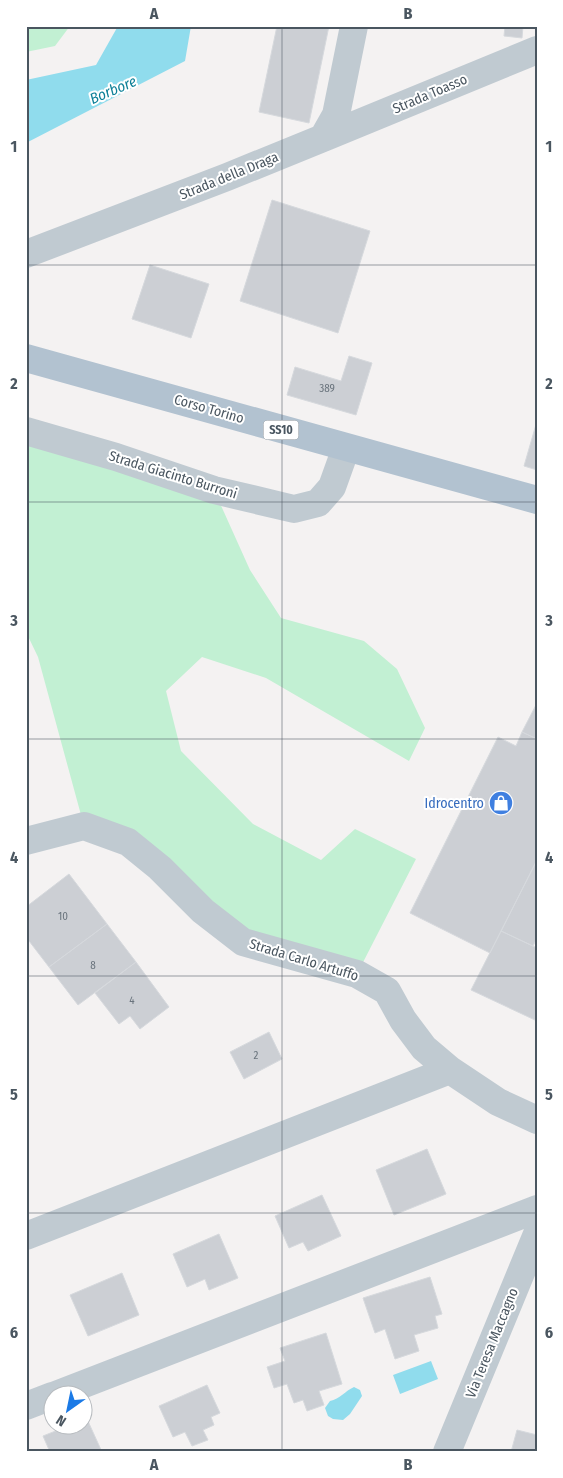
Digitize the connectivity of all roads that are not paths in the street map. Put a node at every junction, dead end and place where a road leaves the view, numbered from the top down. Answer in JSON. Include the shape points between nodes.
{"nodes":[{"id":1,"x":354,"y":26,"type":"edge"},
{"id":2,"x":537,"y":50,"type":"edge"},
{"id":3,"x":323,"y":138,"type":"junction"},
{"id":4,"x":27,"y":248,"type":"edge"},
{"id":5,"x":26,"y":358,"type":"edge"},
{"id":6,"x":26,"y":431,"type":"edge"},
{"id":7,"x":346,"y":448,"type":"junction"},
{"id":8,"x":537,"y":500,"type":"edge"},
{"id":9,"x":26,"y":841,"type":"edge"},
{"id":10,"x":450,"y":1070,"type":"junction"},
{"id":11,"x":537,"y":1120,"type":"edge"},
{"id":12,"x":537,"y":1209,"type":"edge"},
{"id":13,"x":537,"y":1234,"type":"edge"},
{"id":14,"x":26,"y":1236,"type":"edge"},
{"id":15,"x":79,"y":1386,"type":"edge"},
{"id":16,"x":42,"y":1400,"type":"edge"},
{"id":17,"x":26,"y":1406,"type":"edge"},
{"id":18,"x":448,"y":1452,"type":"edge"}],
"edges":[{"from":1,"to":3,"type":"street","via":[[336,114]]},
{"from":2,"to":3,"type":"street","name":"Strada Toasso"},
{"from":3,"to":4,"type":"street","name":"Strada della Draga","via":[[227,177]]},
{"from":5,"to":7,"type":"main road","name":"Corso Torino","number":"SS10"},
{"from":6,"to":7,"type":"street","name":"Strada Giacinto Burroni","via":[[214,490],[294,509],[318,503],[332,487]]},
{"from":7,"to":8,"type":"main road","name":"Corso Torino","number":"SS10"},
{"from":9,"to":10,"type":"street","name":"Strada Carlo Artuffo","via":[[84,826],[128,842],[160,868],[203,911],[244,942],[358,974],[387,991],[424,1048]]},
{"from":10,"to":11,"type":"street","name":"Strada Carlo Artuffo","via":[[498,1102]]},
{"from":10,"to":14,"type":"street"},
{"from":12,"to":15,"type":"street"},
{"from":13,"to":18,"type":"street","name":"Via Teresa Maccagno"},
{"from":16,"to":17,"type":"street"}]}
